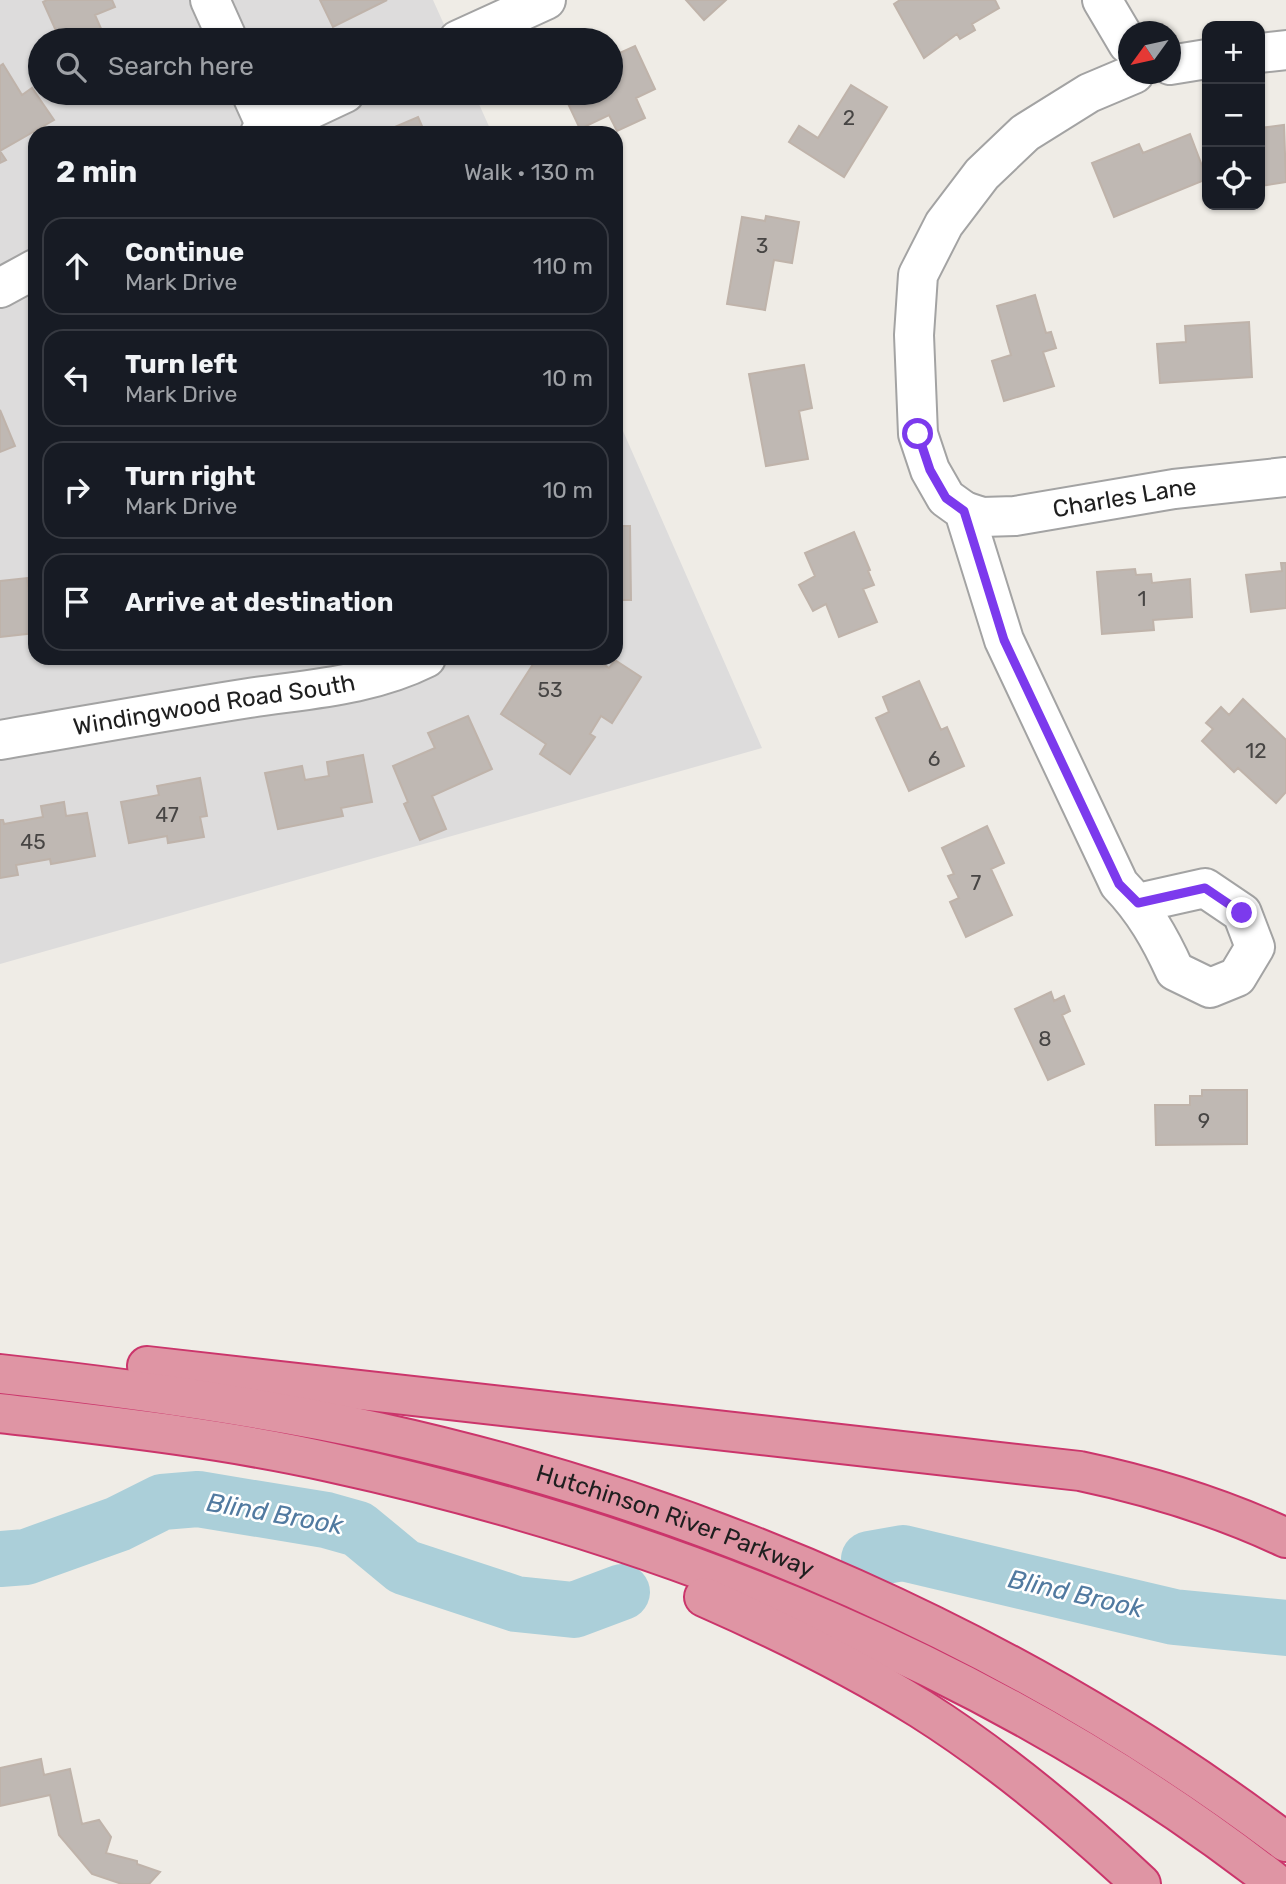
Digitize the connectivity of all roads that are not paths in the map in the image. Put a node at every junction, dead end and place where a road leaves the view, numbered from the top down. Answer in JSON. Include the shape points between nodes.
{"nodes":[{"id":1,"x":209,"y":0,"type":"edge"},
{"id":2,"x":546,"y":0,"type":"edge"},
{"id":3,"x":1102,"y":0,"type":"edge"},
{"id":4,"x":1118,"y":26,"type":"edge"},
{"id":5,"x":222,"y":28,"type":"edge"},
{"id":6,"x":484,"y":28,"type":"edge"},
{"id":7,"x":1286,"y":50,"type":"edge"},
{"id":8,"x":1265,"y":52,"type":"edge"},
{"id":9,"x":1202,"y":60,"type":"edge"},
{"id":10,"x":1181,"y":63,"type":"edge"},
{"id":11,"x":1118,"y":81,"type":"edge"},
{"id":12,"x":255,"y":105,"type":"edge"},
{"id":13,"x":320,"y":105,"type":"edge"},
{"id":14,"x":263,"y":126,"type":"edge"},
{"id":15,"x":276,"y":126,"type":"edge"},
{"id":16,"x":28,"y":273,"type":"edge"},
{"id":17,"x":0,"y":288,"type":"edge"},
{"id":18,"x":1286,"y":477,"type":"edge"},
{"id":19,"x":964,"y":511,"type":"junction"},
{"id":20,"x":413,"y":665,"type":"edge"},
{"id":21,"x":0,"y":740,"type":"edge"},
{"id":22,"x":1138,"y":903,"type":"dead end"},
{"id":23,"x":0,"y":1353,"type":"edge"},
{"id":24,"x":0,"y":1374,"type":"edge"},
{"id":25,"x":0,"y":1413,"type":"edge"},
{"id":26,"x":437,"y":1487,"type":"junction"},
{"id":27,"x":1286,"y":1538,"type":"edge"},
{"id":28,"x":1286,"y":1842,"type":"edge"},
{"id":29,"x":1141,"y":1884,"type":"edge"},
{"id":30,"x":1277,"y":1884,"type":"edge"}],
"edges":[{"from":1,"to":5,"type":"street"},
{"from":2,"to":6,"type":"street"},
{"from":3,"to":4,"type":"street"},
{"from":7,"to":8,"type":"street"},
{"from":9,"to":10,"type":"street"},
{"from":11,"to":19,"type":"street","via":[[1089,93],[1025,133],[982,174],[944,224],[919,275],[914,335],[918,434],[946,498]]},
{"from":12,"to":14,"type":"street"},
{"from":13,"to":15,"type":"street"},
{"from":16,"to":17,"type":"street"},
{"from":18,"to":19,"type":"street","name":"Charles Lane","via":[[1174,489],[1015,516],[982,517]]},
{"from":19,"to":22,"type":"street","via":[[1004,640],[1119,884]]},
{"from":20,"to":21,"type":"street","name":"Windingwood Road South","via":[[350,685]]},
{"from":23,"to":27,"type":"highway","via":[[1080,1471],[1153,1488]]},
{"from":24,"to":28,"type":"highway","name":"Hutchinson River Parkway","via":[[216,1401],[338,1424],[492,1461],[655,1512],[809,1571],[1029,1675],[1211,1786]]},
{"from":25,"to":26,"type":"highway","name":"Hutchinson River Parkway","via":[[249,1447]]},
{"from":26,"to":29,"type":"highway","via":[[705,1598],[815,1649],[922,1710],[982,1751]]},
{"from":26,"to":30,"type":"highway","name":"Hutchinson River Parkway","via":[[639,1548],[737,1584],[923,1665],[1060,1738],[1156,1797]]}]}
